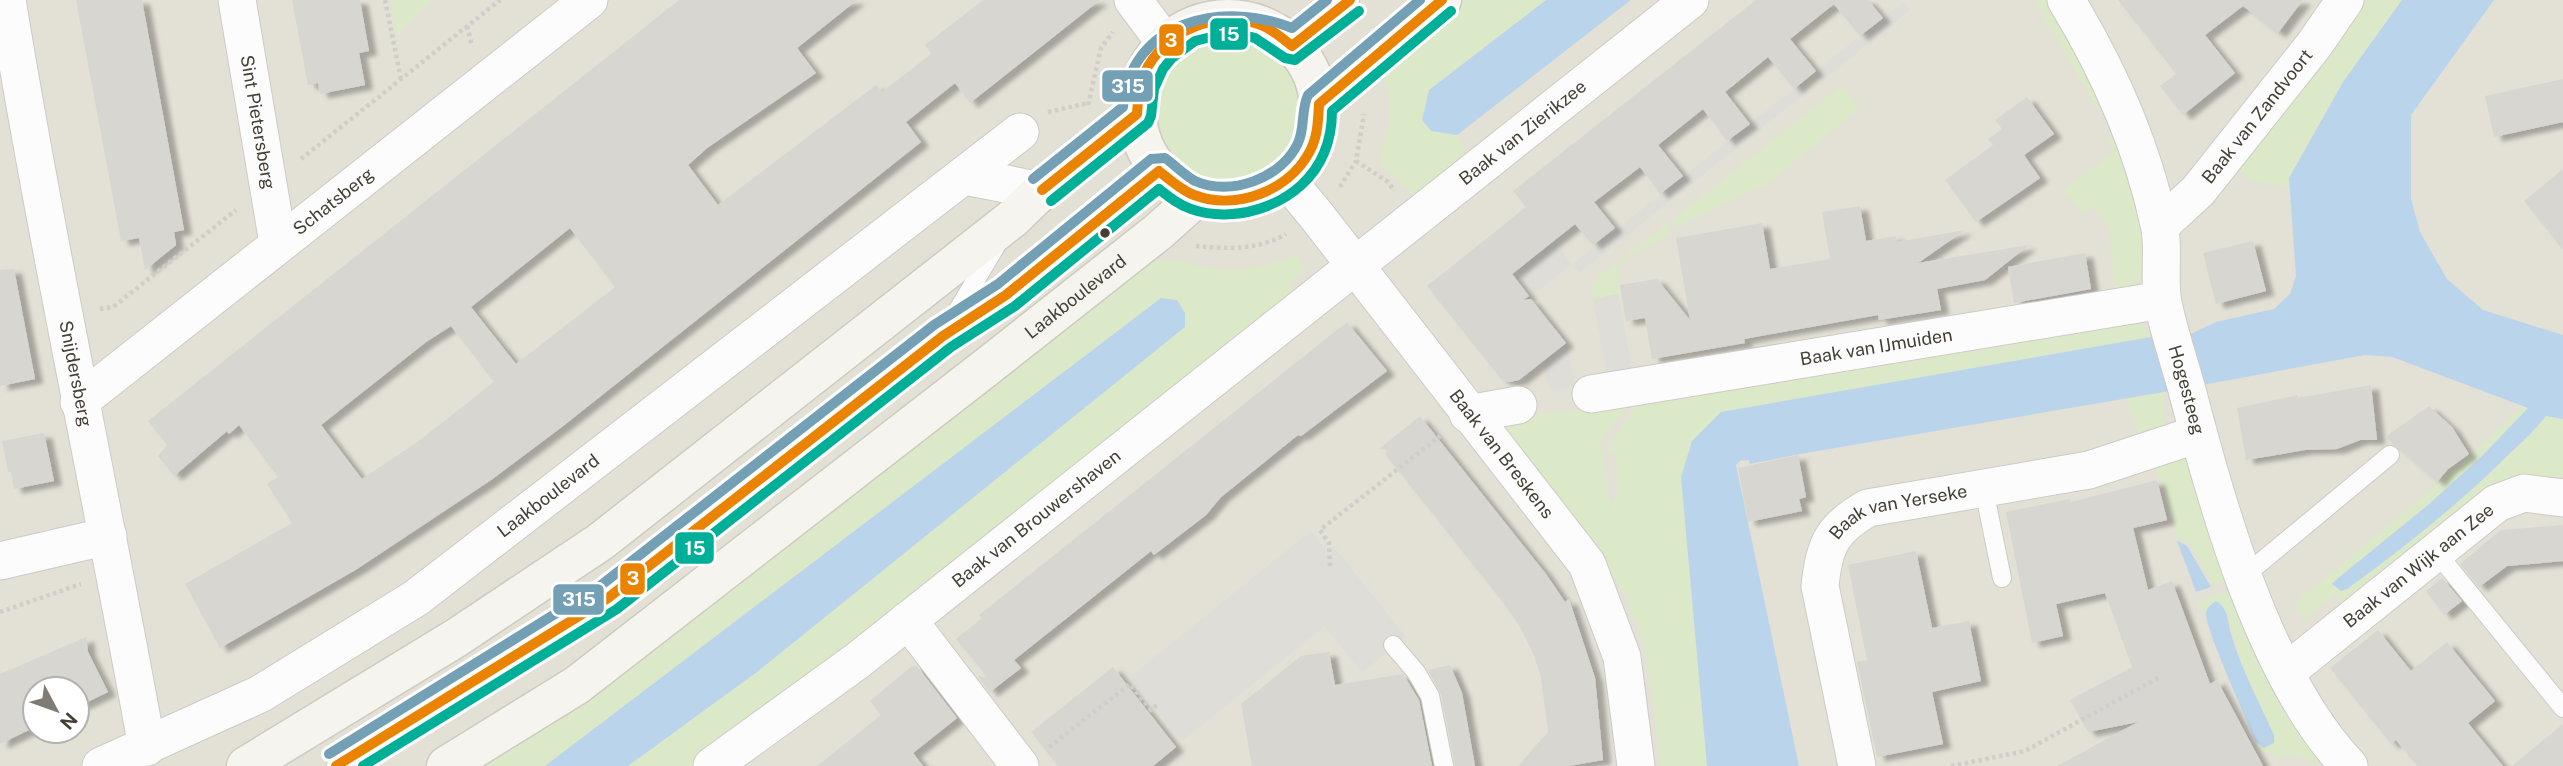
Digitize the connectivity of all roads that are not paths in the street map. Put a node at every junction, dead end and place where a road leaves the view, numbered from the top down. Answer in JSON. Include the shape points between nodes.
{"nodes":[{"id":1,"x":7,"y":0,"type":"edge"},
{"id":2,"x":237,"y":0,"type":"edge"},
{"id":3,"x":589,"y":0,"type":"edge"},
{"id":4,"x":1133,"y":0,"type":"edge"},
{"id":5,"x":1350,"y":0,"type":"edge"},
{"id":6,"x":1442,"y":0,"type":"edge"},
{"id":7,"x":1690,"y":0,"type":"edge"},
{"id":8,"x":2066,"y":0,"type":"edge"},
{"id":9,"x":2345,"y":0,"type":"edge"},
{"id":10,"x":1270,"y":12,"type":"edge"},
{"id":11,"x":1166,"y":44,"type":"junction"},
{"id":12,"x":1292,"y":46,"type":"junction"},
{"id":13,"x":1319,"y":104,"type":"junction"},
{"id":14,"x":1136,"y":114,"type":"junction"},
{"id":15,"x":1020,"y":132,"type":"dead end"},
{"id":16,"x":1159,"y":171,"type":"junction"},
{"id":17,"x":965,"y":176,"type":"junction"},
{"id":18,"x":1287,"y":180,"type":"junction"},
{"id":19,"x":1041,"y":191,"type":"junction"},
{"id":20,"x":1197,"y":197,"type":"junction"},
{"id":21,"x":1012,"y":219,"type":"junction"},
{"id":22,"x":2160,"y":226,"type":"junction"},
{"id":23,"x":278,"y":243,"type":"junction"},
{"id":24,"x":1355,"y":266,"type":"junction"},
{"id":25,"x":2167,"y":317,"type":"junction"},
{"id":26,"x":943,"y":336,"type":"junction"},
{"id":27,"x":1591,"y":394,"type":"dead end"},
{"id":28,"x":79,"y":402,"type":"junction"},
{"id":29,"x":1518,"y":405,"type":"dead end"},
{"id":30,"x":1468,"y":414,"type":"junction"},
{"id":31,"x":2198,"y":433,"type":"junction"},
{"id":32,"x":2390,"y":455,"type":"dead end"},
{"id":33,"x":1984,"y":490,"type":"junction"},
{"id":34,"x":2563,"y":498,"type":"edge"},
{"id":35,"x":108,"y":536,"type":"junction"},
{"id":36,"x":2436,"y":552,"type":"junction"},
{"id":37,"x":0,"y":561,"type":"edge"},
{"id":38,"x":2244,"y":576,"type":"junction"},
{"id":39,"x":2001,"y":578,"type":"dead end"},
{"id":40,"x":908,"y":620,"type":"junction"},
{"id":41,"x":1393,"y":645,"type":"dead end"},
{"id":42,"x":2286,"y":672,"type":"junction"},
{"id":43,"x":2563,"y":708,"type":"edge"},
{"id":44,"x":147,"y":747,"type":"junction"},
{"id":45,"x":1031,"y":760,"type":"edge"},
{"id":46,"x":2344,"y":764,"type":"edge"},
{"id":47,"x":101,"y":766,"type":"edge"},
{"id":48,"x":246,"y":766,"type":"edge"},
{"id":49,"x":336,"y":766,"type":"edge"},
{"id":50,"x":446,"y":766,"type":"edge"},
{"id":51,"x":712,"y":766,"type":"edge"},
{"id":52,"x":1444,"y":766,"type":"edge"},
{"id":53,"x":1636,"y":766,"type":"edge"},
{"id":54,"x":1857,"y":766,"type":"edge"}],
"edges":[{"from":1,"to":28,"type":"street","name":"Snijdersberg"},
{"from":2,"to":23,"type":"street","name":"Sint Pietersberg"},
{"from":3,"to":23,"type":"street","name":"Schatsberg"},
{"from":4,"to":11,"type":"street"},
{"from":5,"to":12,"type":"lane"},
{"from":6,"to":13,"type":"main road"},
{"from":7,"to":24,"type":"street","name":"Baak van Zierikzee"},
{"from":8,"to":22,"type":"street","name":"Hogesteeg","via":[[2116,93]]},
{"from":9,"to":22,"type":"street","name":"Baak van Zandvoort","via":[[2198,191]]},
{"from":10,"to":11,"type":"main road","via":[[1208,21]]},
{"from":10,"to":12,"type":"main road","via":[[1275,33]]},
{"from":11,"to":14,"type":"main road","via":[[1143,76]]},
{"from":12,"to":13,"type":"main road","via":[[1306,63]]},
{"from":13,"to":18,"type":"main road","via":[[1317,133],[1305,159]]},
{"from":14,"to":16,"type":"main road","via":[[1139,135]]},
{"from":14,"to":19,"type":"main road"},
{"from":15,"to":17,"type":"street","name":"Laakboulevard"},
{"from":16,"to":20,"type":"main road"},
{"from":16,"to":26,"type":"lane","via":[[1006,295]]},
{"from":17,"to":19,"type":"street"},
{"from":17,"to":44,"type":"street","name":"Laakboulevard","via":[[416,598],[260,694]]},
{"from":18,"to":20,"type":"main road","via":[[1259,196],[1228,202]]},
{"from":18,"to":24,"type":"street","name":"Baak van Breskens"},
{"from":19,"to":21,"type":"main road"},
{"from":20,"to":50,"type":"main road","name":"Laakboulevard","via":[[999,358],[577,685]]},
{"from":21,"to":26,"type":"lane"},
{"from":21,"to":48,"type":"main road","via":[[600,542],[456,638]]},
{"from":22,"to":25,"type":"street","name":"Hogesteeg"},
{"from":23,"to":28,"type":"street","name":"Schatsberg"},
{"from":24,"to":30,"type":"street","name":"Baak van Breskens"},
{"from":24,"to":40,"type":"street","name":"Baak van Brouwershaven"},
{"from":25,"to":27,"type":"street","name":"Baak van IJmuiden"},
{"from":25,"to":31,"type":"street","name":"Hogesteeg"},
{"from":26,"to":49,"type":"lane","via":[[608,598]]},
{"from":28,"to":35,"type":"street","name":"Snijdersberg"},
{"from":29,"to":30,"type":"street"},
{"from":30,"to":53,"type":"street","name":"Baak van Breskens","via":[[1587,564],[1622,657]]},
{"from":31,"to":33,"type":"street","name":"Baak van Yerseke","via":[[2088,470]]},
{"from":31,"to":38,"type":"street","name":"Hogesteeg"},
{"from":32,"to":38,"type":"lane"},
{"from":33,"to":39,"type":"lane"},
{"from":33,"to":54,"type":"street","name":"Baak van Yerseke","via":[[1868,508],[1846,520],[1829,540],[1820,586]]},
{"from":34,"to":36,"type":"street","name":"Baak van Wijk aan Zee","via":[[2524,493],[2497,503]]},
{"from":35,"to":37,"type":"street"},
{"from":35,"to":44,"type":"street","name":"Snijdersberg"},
{"from":36,"to":42,"type":"street","name":"Baak van Wijk aan Zee"},
{"from":36,"to":43,"type":"lane"},
{"from":38,"to":42,"type":"street","name":"Hogesteeg"},
{"from":40,"to":45,"type":"street"},
{"from":40,"to":51,"type":"street","name":"Baak van Brouwershaven"},
{"from":41,"to":52,"type":"lane","via":[[1430,696]]},
{"from":42,"to":46,"type":"street","name":"Hogesteeg"},
{"from":44,"to":47,"type":"street","name":"Laakboulevard"}]}
